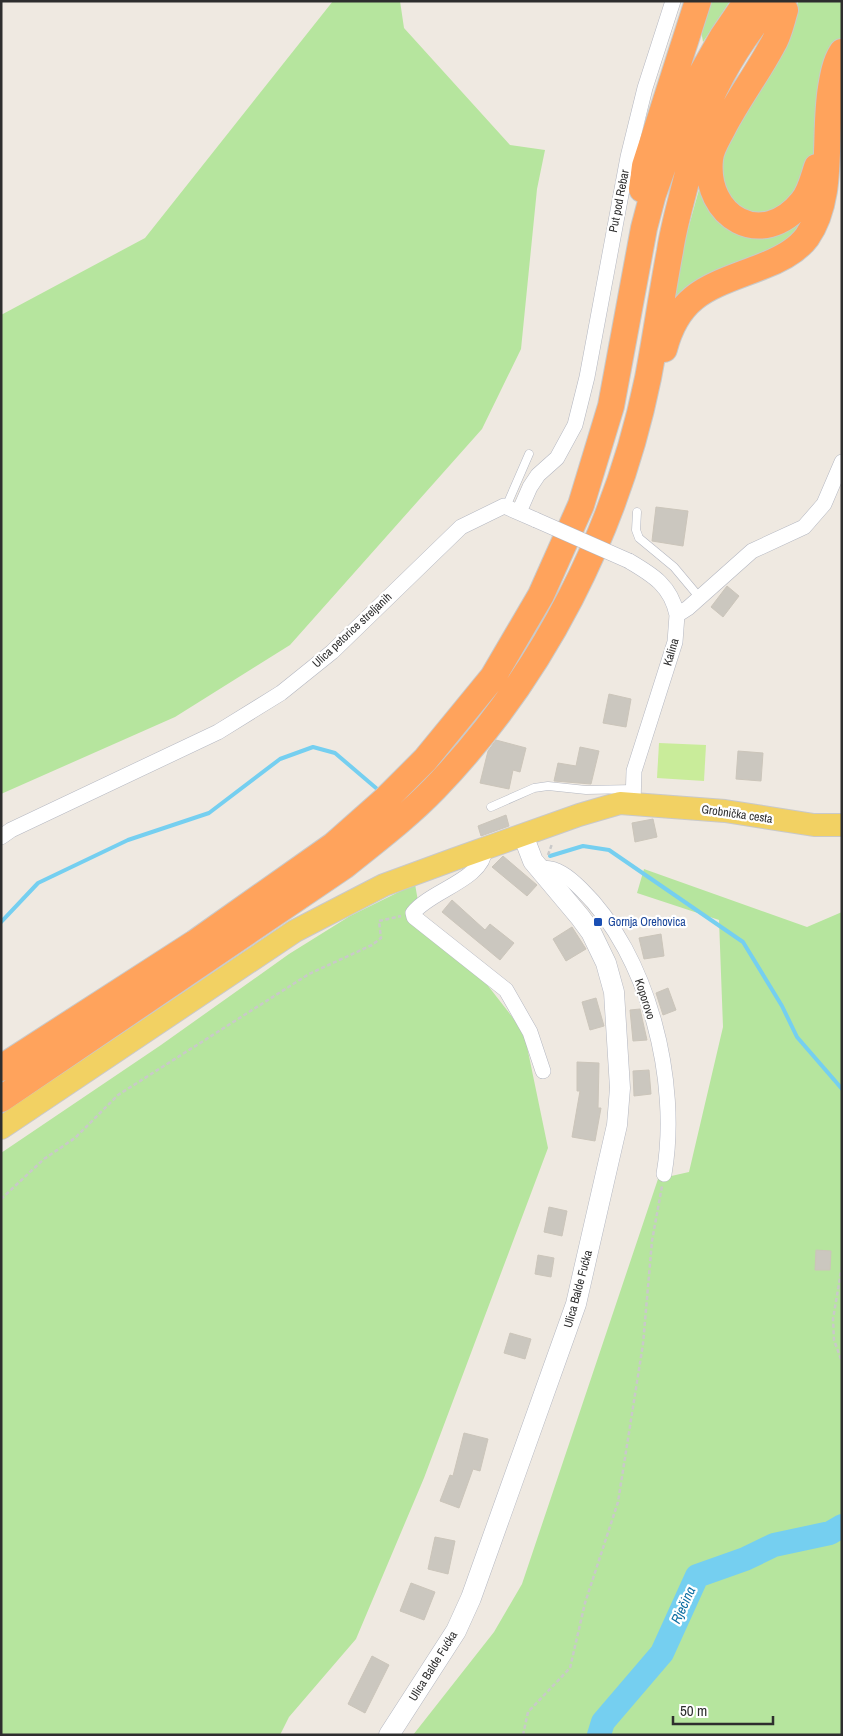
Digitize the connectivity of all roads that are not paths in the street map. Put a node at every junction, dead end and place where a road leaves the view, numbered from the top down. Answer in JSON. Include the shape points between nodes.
{"nodes":[{"id":1,"x":673,"y":1,"type":"edge"},
{"id":2,"x":698,"y":1,"type":"edge"},
{"id":3,"x":747,"y":1,"type":"edge"},
{"id":4,"x":783,"y":4,"type":"edge"},
{"id":5,"x":842,"y":52,"type":"edge"},
{"id":6,"x":826,"y":138,"type":"junction"},
{"id":7,"x":644,"y":228,"type":"junction"},
{"id":8,"x":641,"y":406,"type":"junction"},
{"id":9,"x":529,"y":454,"type":"dead end"},
{"id":10,"x":842,"y":462,"type":"edge"},
{"id":11,"x":513,"y":510,"type":"junction"},
{"id":12,"x":637,"y":512,"type":"dead end"},
{"id":13,"x":700,"y":598,"type":"junction"},
{"id":14,"x":678,"y":615,"type":"junction"},
{"id":15,"x":633,"y":796,"type":"junction"},
{"id":16,"x":492,"y":807,"type":"dead end"},
{"id":17,"x":842,"y":825,"type":"edge"},
{"id":18,"x":523,"y":835,"type":"junction"},
{"id":19,"x":1,"y":837,"type":"edge"},
{"id":20,"x":485,"y":849,"type":"junction"},
{"id":21,"x":539,"y":869,"type":"junction"},
{"id":22,"x":1,"y":1068,"type":"edge"},
{"id":23,"x":543,"y":1071,"type":"dead end"},
{"id":24,"x":1,"y":1099,"type":"edge"},
{"id":25,"x":1,"y":1128,"type":"edge"},
{"id":26,"x":664,"y":1174,"type":"road end"},
{"id":27,"x":389,"y":1735,"type":"edge"}],
"edges":[{"from":1,"to":11,"type":"street","name":"Put pod Rebar","via":[[628,157],[575,425],[557,458],[538,476]]},
{"from":2,"to":7,"type":"highway","via":[[645,166],[642,192]]},
{"from":3,"to":7,"type":"highway","via":[[723,36],[682,113]]},
{"from":4,"to":6,"type":"highway","via":[[772,47],[738,100],[713,148],[710,176],[722,208],[735,220],[756,226],[773,222],[791,212],[808,194]]},
{"from":4,"to":8,"type":"highway","via":[[728,88],[689,171],[670,247]]},
{"from":5,"to":6,"type":"highway","via":[[832,80]]},
{"from":6,"to":8,"type":"highway","via":[[823,201],[818,218],[805,239],[776,261],[714,286],[684,305],[672,324],[656,378]]},
{"from":7,"to":22,"type":"highway","via":[[611,406],[581,505],[541,595],[493,677],[425,760],[334,845],[195,942]]},
{"from":8,"to":24,"type":"highway","via":[[604,525],[571,598],[504,706],[452,769],[391,829],[344,866]]},
{"from":9,"to":11,"type":"lane"},
{"from":10,"to":13,"type":"street","via":[[816,516],[804,527],[752,551]]},
{"from":11,"to":14,"type":"street","bridge":true,"via":[[629,560],[662,583]]},
{"from":11,"to":19,"type":"street","name":"Ulica petorice streljanih","via":[[461,527],[332,652],[280,693],[218,732]]},
{"from":12,"to":13,"type":"lane","via":[[639,538],[674,566]]},
{"from":13,"to":14,"type":"street"},
{"from":14,"to":15,"type":"street","name":"Kalina","via":[[674,642],[636,764]]},
{"from":15,"to":16,"type":"lane","via":[[548,786],[534,788]]},
{"from":15,"to":17,"type":"main road","name":"Grobnička cesta","via":[[814,825]]},
{"from":15,"to":18,"type":"main road"},
{"from":18,"to":20,"type":"main road"},
{"from":18,"to":21,"type":"main road","name":"Ulica Balde Fućka","via":[[528,854]]},
{"from":20,"to":23,"type":"street","via":[[481,864],[413,913],[506,990],[530,1032]]},
{"from":20,"to":25,"type":"main road","via":[[384,885],[295,931]]},
{"from":21,"to":26,"type":"street","name":"Koporovo","via":[[557,870],[593,901],[606,916],[635,968],[662,1060],[668,1136]]},
{"from":21,"to":27,"type":"main road","name":"Ulica Balde Fućka","via":[[580,916],[606,963],[614,992],[618,1037],[620,1088],[617,1126],[576,1304],[474,1588],[456,1631]]}]}
